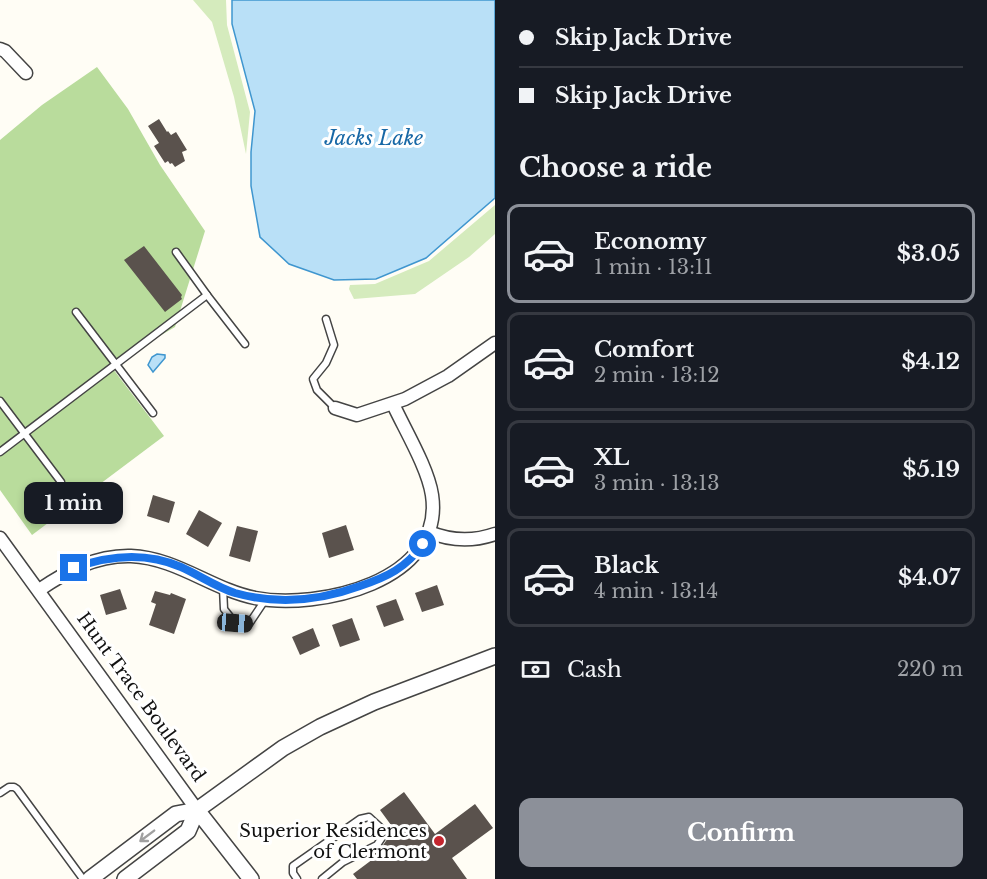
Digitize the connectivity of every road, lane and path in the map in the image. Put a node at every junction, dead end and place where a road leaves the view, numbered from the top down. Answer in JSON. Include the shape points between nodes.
{"nodes":[{"id":1,"x":0,"y":50,"type":"edge"},
{"id":2,"x":26,"y":73,"type":"dead end"},
{"id":3,"x":176,"y":252,"type":"dead end"},
{"id":4,"x":207,"y":295,"type":"junction"},
{"id":5,"x":76,"y":312,"type":"dead end"},
{"id":6,"x":326,"y":319,"type":"dead end"},
{"id":7,"x":495,"y":343,"type":"edge"},
{"id":8,"x":245,"y":344,"type":"dead end"},
{"id":9,"x":115,"y":365,"type":"junction"},
{"id":10,"x":0,"y":401,"type":"edge"},
{"id":11,"x":393,"y":404,"type":"junction"},
{"id":12,"x":335,"y":408,"type":"joint"},
{"id":13,"x":153,"y":413,"type":"dead end"},
{"id":14,"x":25,"y":433,"type":"junction"},
{"id":15,"x":0,"y":452,"type":"edge"},
{"id":16,"x":62,"y":482,"type":"dead end"},
{"id":17,"x":429,"y":532,"type":"junction"},
{"id":18,"x":495,"y":534,"type":"edge"},
{"id":19,"x":0,"y":538,"type":"edge"},
{"id":20,"x":223,"y":588,"type":"junction"},
{"id":21,"x":39,"y":591,"type":"junction"},
{"id":22,"x":265,"y":599,"type":"junction"},
{"id":23,"x":495,"y":656,"type":"edge"},
{"id":24,"x":0,"y":793,"type":"edge"},
{"id":25,"x":197,"y":810,"type":"junction"},
{"id":26,"x":83,"y":879,"type":"edge"},
{"id":27,"x":90,"y":879,"type":"edge"},
{"id":28,"x":125,"y":879,"type":"edge"},
{"id":29,"x":251,"y":879,"type":"edge"},
{"id":30,"x":297,"y":879,"type":"edge"},
{"id":31,"x":322,"y":879,"type":"edge"}],
"edges":[{"from":1,"to":2,"type":"street"},
{"from":3,"to":4,"type":"lane"},
{"from":4,"to":8,"type":"lane"},
{"from":4,"to":9,"type":"lane"},
{"from":5,"to":9,"type":"lane"},
{"from":6,"to":12,"type":"lane","via":[[334,345],[313,379],[317,390]]},
{"from":7,"to":11,"type":"street","via":[[427,389]]},
{"from":9,"to":13,"type":"lane"},
{"from":9,"to":14,"type":"lane"},
{"from":10,"to":14,"type":"lane"},
{"from":11,"to":12,"type":"street","via":[[357,415]]},
{"from":11,"to":17,"type":"street","via":[[429,480],[433,509]]},
{"from":14,"to":15,"type":"lane"},
{"from":14,"to":16,"type":"lane"},
{"from":17,"to":18,"type":"street","via":[[454,540]]},
{"from":17,"to":22,"type":"street","via":[[405,566],[383,579],[317,599]]},
{"from":19,"to":21,"type":"street","name":"Hunt Trace Boulevard"},
{"from":20,"to":21,"type":"street","via":[[182,567],[129,556],[74,568]]},
{"from":20,"to":22,"type":"street"},
{"from":20,"to":22,"type":"lane","via":[[224,609],[235,623],[249,624]]},
{"from":21,"to":25,"type":"street","name":"Hunt Trace Boulevard"},
{"from":23,"to":25,"type":"street","via":[[320,727],[283,748]]},
{"from":24,"to":26,"type":"lane","via":[[9,787],[17,789]]},
{"from":25,"to":27,"type":"street","one_way":true,"via":[[176,814]]},
{"from":25,"to":28,"type":"street","via":[[188,831]]},
{"from":25,"to":29,"type":"street","name":"Hunt Trace Boulevard"},
{"from":30,"to":31,"type":"lane","via":[[293,866],[360,819],[369,818],[377,823],[383,836],[380,842],[343,862]]}]}
